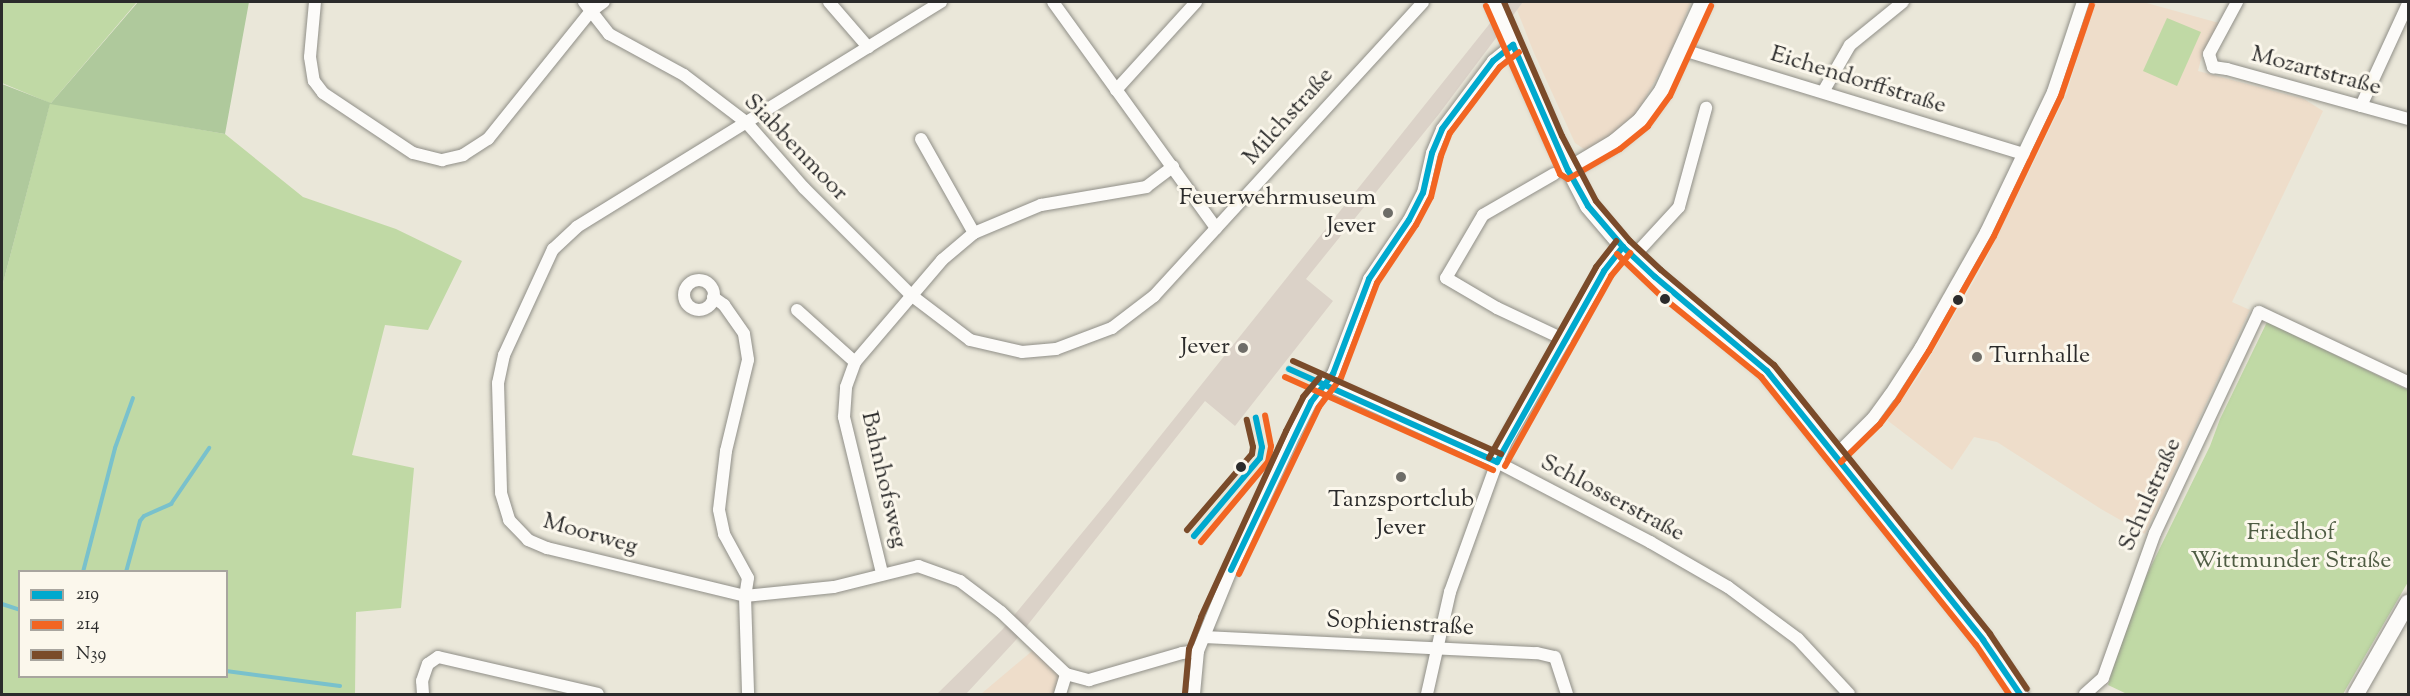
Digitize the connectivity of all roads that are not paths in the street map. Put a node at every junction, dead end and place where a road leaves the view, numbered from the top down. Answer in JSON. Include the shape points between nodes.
{"nodes":[{"id":1,"x":315,"y":2,"type":"edge"},
{"id":2,"x":604,"y":2,"type":"edge"},
{"id":3,"x":829,"y":2,"type":"edge"},
{"id":4,"x":941,"y":2,"type":"edge"},
{"id":5,"x":1053,"y":2,"type":"edge"},
{"id":6,"x":1196,"y":2,"type":"edge"},
{"id":7,"x":1423,"y":2,"type":"edge"},
{"id":8,"x":1494,"y":2,"type":"edge"},
{"id":9,"x":1703,"y":2,"type":"edge"},
{"id":10,"x":1903,"y":2,"type":"edge"},
{"id":11,"x":2083,"y":2,"type":"edge"},
{"id":12,"x":2237,"y":2,"type":"edge"},
{"id":13,"x":2409,"y":4,"type":"edge"},
{"id":14,"x":587,"y":7,"type":"edge"},
{"id":15,"x":1513,"y":45,"type":"junction"},
{"id":16,"x":868,"y":47,"type":"junction"},
{"id":17,"x":1680,"y":49,"type":"junction"},
{"id":18,"x":1116,"y":90,"type":"junction"},
{"id":19,"x":1822,"y":92,"type":"junction"},
{"id":20,"x":2361,"y":106,"type":"junction"},
{"id":21,"x":1706,"y":108,"type":"dead end"},
{"id":22,"x":2409,"y":119,"type":"edge"},
{"id":23,"x":746,"y":122,"type":"junction"},
{"id":24,"x":921,"y":140,"type":"dead end"},
{"id":25,"x":2024,"y":154,"type":"junction"},
{"id":26,"x":1173,"y":167,"type":"junction"},
{"id":27,"x":1561,"y":172,"type":"junction"},
{"id":28,"x":1216,"y":228,"type":"junction"},
{"id":29,"x":974,"y":233,"type":"junction"},
{"id":30,"x":1628,"y":252,"type":"junction"},
{"id":31,"x":911,"y":295,"type":"junction"},
{"id":32,"x":714,"y":297,"type":"dead end"},
{"id":33,"x":797,"y":310,"type":"dead end"},
{"id":34,"x":1565,"y":340,"type":"junction"},
{"id":35,"x":855,"y":362,"type":"junction"},
{"id":36,"x":2409,"y":382,"type":"edge"},
{"id":37,"x":1326,"y":384,"type":"junction"},
{"id":38,"x":1835,"y":456,"type":"junction"},
{"id":39,"x":1497,"y":462,"type":"junction"},
{"id":40,"x":882,"y":573,"type":"junction"},
{"id":41,"x":745,"y":596,"type":"junction"},
{"id":42,"x":2409,"y":603,"type":"edge"},
{"id":43,"x":1204,"y":637,"type":"junction"},
{"id":44,"x":1436,"y":648,"type":"junction"},
{"id":45,"x":1198,"y":651,"type":"junction"},
{"id":46,"x":1066,"y":675,"type":"junction"},
{"id":47,"x":423,"y":694,"type":"edge"},
{"id":48,"x":598,"y":694,"type":"edge"},
{"id":49,"x":748,"y":694,"type":"edge"},
{"id":50,"x":1060,"y":694,"type":"edge"},
{"id":51,"x":1194,"y":694,"type":"edge"},
{"id":52,"x":1427,"y":694,"type":"edge"},
{"id":53,"x":1567,"y":694,"type":"edge"},
{"id":54,"x":1849,"y":694,"type":"edge"},
{"id":55,"x":2020,"y":694,"type":"edge"},
{"id":56,"x":2085,"y":694,"type":"edge"},
{"id":57,"x":2356,"y":694,"type":"edge"}],
"edges":[{"from":1,"to":14,"type":"street","via":[[310,57],[314,81],[323,93],[413,153],[442,160],[463,155],[488,140]]},
{"from":2,"to":14,"type":"street"},
{"from":3,"to":16,"type":"street"},
{"from":4,"to":16,"type":"street","name":"Moorweg"},
{"from":5,"to":18,"type":"street"},
{"from":6,"to":18,"type":"street"},
{"from":7,"to":28,"type":"street","name":"Milchstraße"},
{"from":8,"to":15,"type":"main road"},
{"from":9,"to":17,"type":"main road"},
{"from":10,"to":19,"type":"street","via":[[1850,45]]},
{"from":11,"to":25,"type":"street","via":[[2053,92]]},
{"from":12,"to":20,"type":"street","name":"Mozartstraße","via":[[2209,54],[2212,68]]},
{"from":13,"to":20,"type":"street"},
{"from":14,"to":23,"type":"street","name":"Siabbenmoor","via":[[609,34],[684,75]]},
{"from":15,"to":27,"type":"main road"},
{"from":15,"to":37,"type":"street","via":[[1493,61],[1442,129],[1432,153],[1424,193],[1368,279],[1342,354]]},
{"from":16,"to":23,"type":"street","name":"Moorweg"},
{"from":17,"to":19,"type":"street","name":"Eichendorffstraße"},
{"from":17,"to":27,"type":"main road","via":[[1662,91],[1641,120],[1615,142]]},
{"from":18,"to":26,"type":"street"},
{"from":19,"to":25,"type":"street","name":"Eichendorffstraße"},
{"from":20,"to":22,"type":"street","name":"Mozartstraße"},
{"from":21,"to":30,"type":"street","via":[[1679,207]]},
{"from":23,"to":31,"type":"street","name":"Siabbenmoor","via":[[804,188]]},
{"from":23,"to":41,"type":"street","name":"Moorweg","via":[[566,235],[553,249],[528,300],[504,355],[498,383],[501,493],[509,520],[528,540]]},
{"from":24,"to":29,"type":"street"},
{"from":25,"to":38,"type":"street","via":[[1986,232],[1921,347],[1874,418]]},
{"from":26,"to":28,"type":"street"},
{"from":26,"to":29,"type":"street","name":"Bahnhofsweg","via":[[1146,187],[1041,205]]},
{"from":27,"to":30,"type":"main road"},
{"from":27,"to":34,"type":"street","via":[[1483,214],[1446,278],[1497,308]]},
{"from":28,"to":31,"type":"street","name":"Milchstraße","via":[[1138,309],[1112,328],[1056,349],[1022,352],[970,340]]},
{"from":29,"to":31,"type":"street","name":"Bahnhofsweg","via":[[942,260]]},
{"from":30,"to":34,"type":"street","via":[[1605,269]]},
{"from":30,"to":38,"type":"main road","via":[[1767,371]]},
{"from":31,"to":35,"type":"street","name":"Bahnhofsweg"},
{"from":32,"to":41,"type":"street","via":[[744,334],[748,360],[726,451],[719,510],[724,534],[748,578]]},
{"from":33,"to":35,"type":"street"},
{"from":34,"to":39,"type":"street"},
{"from":35,"to":40,"type":"street","name":"Bahnhofsweg","via":[[846,387],[844,417]]},
{"from":36,"to":56,"type":"street","name":"Schulstraße","via":[[2259,312],[2155,533],[2103,678]]},
{"from":37,"to":39,"type":"street","name":"Schlosserstraße"},
{"from":37,"to":43,"type":"street","via":[[1311,402],[1261,503]]},
{"from":38,"to":55,"type":"main road","via":[[1983,640]]},
{"from":39,"to":44,"type":"street","via":[[1450,592]]},
{"from":39,"to":54,"type":"street","name":"Schlosserstraße","via":[[1728,587],[1798,639]]},
{"from":40,"to":41,"type":"street","name":"Moorweg","via":[[834,587]]},
{"from":40,"to":46,"type":"street","name":"Moorweg","via":[[918,566],[960,581],[1000,612]]},
{"from":41,"to":49,"type":"street"},
{"from":42,"to":57,"type":"main road"},
{"from":43,"to":44,"type":"street","name":"Sophienstraße"},
{"from":43,"to":45,"type":"street"},
{"from":44,"to":52,"type":"street"},
{"from":44,"to":53,"type":"street","name":"Sophienstraße","via":[[1555,657]]},
{"from":45,"to":46,"type":"street","via":[[1089,680]]},
{"from":45,"to":51,"type":"street"},
{"from":46,"to":50,"type":"street"},
{"from":47,"to":48,"type":"street","via":[[422,681],[428,664],[438,657]]}]}
